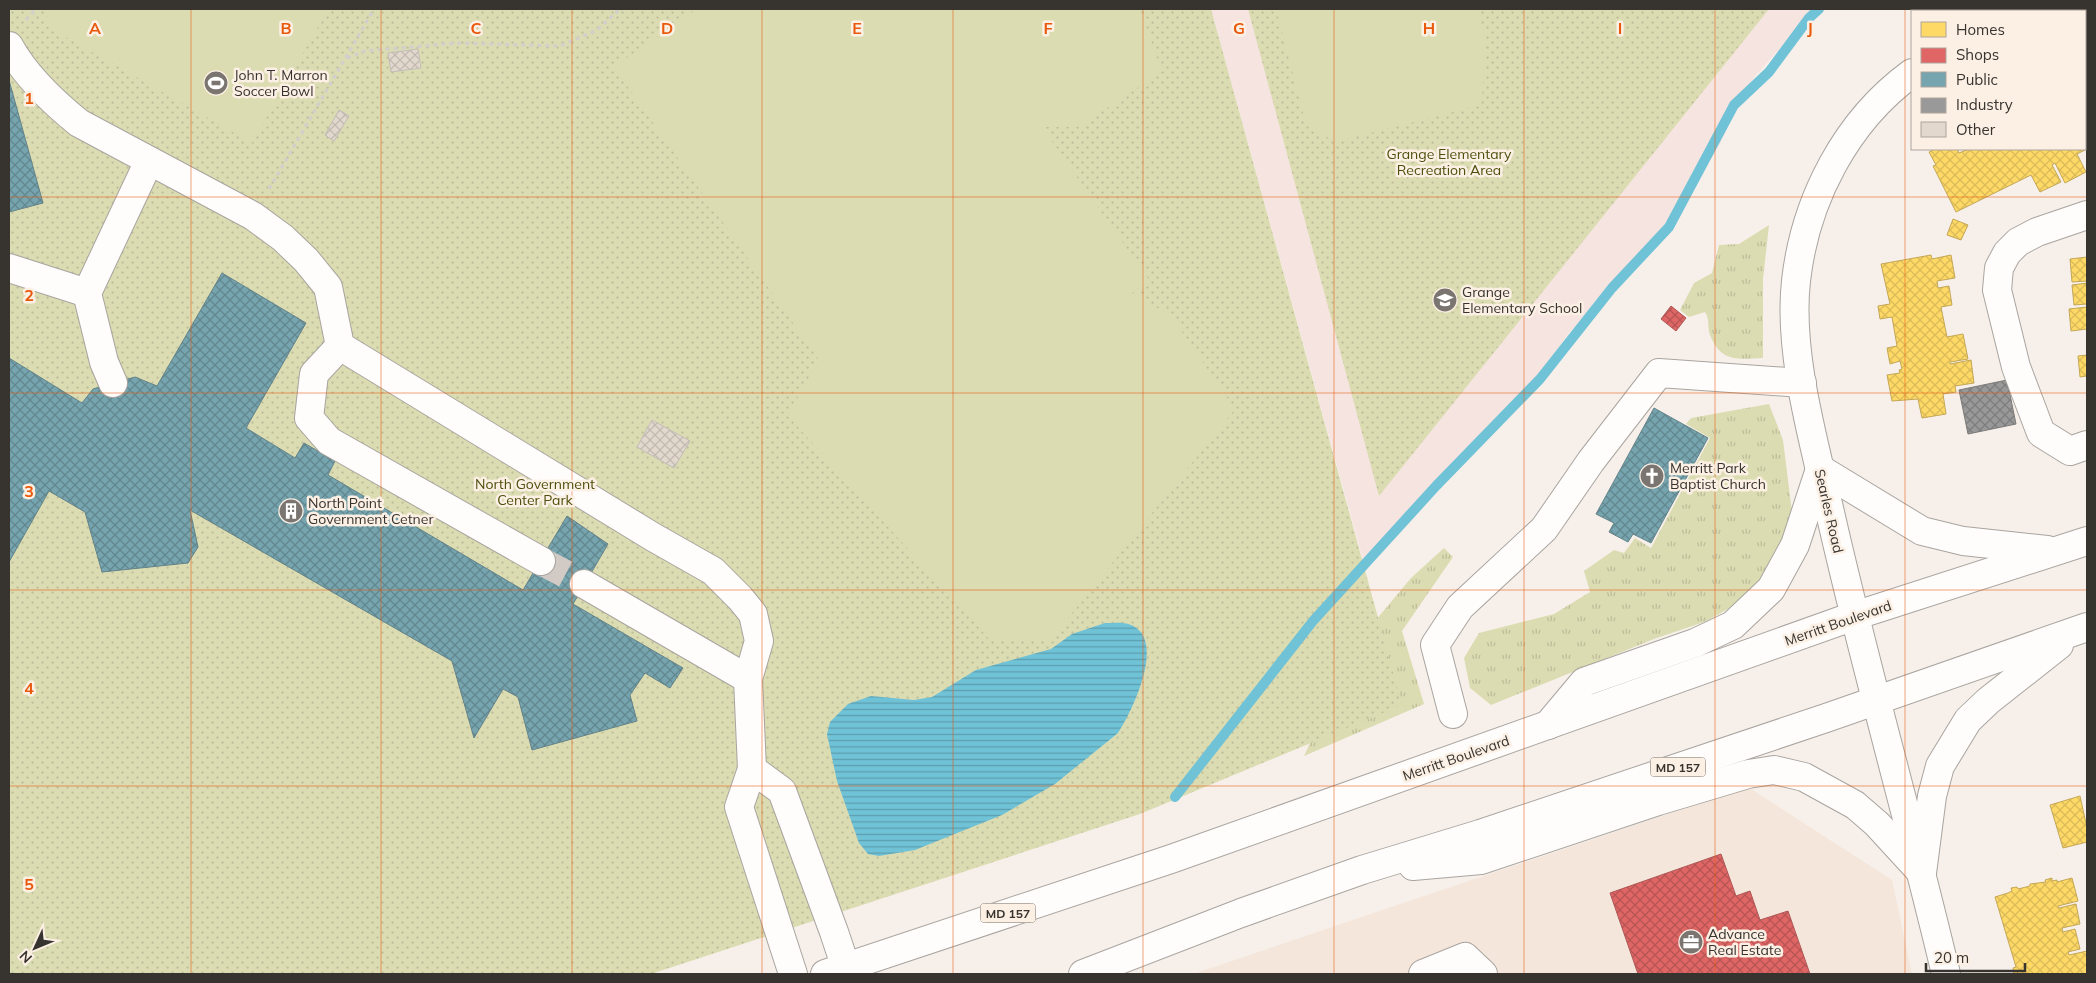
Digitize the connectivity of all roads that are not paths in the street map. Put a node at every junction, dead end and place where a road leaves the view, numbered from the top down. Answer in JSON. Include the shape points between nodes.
{"nodes":[{"id":1,"x":9,"y":46,"type":"edge"},
{"id":2,"x":1911,"y":74,"type":"edge"},
{"id":3,"x":150,"y":161,"type":"junction"},
{"id":4,"x":2087,"y":215,"type":"edge"},
{"id":5,"x":9,"y":268,"type":"edge"},
{"id":6,"x":87,"y":293,"type":"junction"},
{"id":7,"x":340,"y":346,"type":"junction"},
{"id":8,"x":113,"y":383,"type":"dead end"},
{"id":9,"x":1802,"y":383,"type":"junction"},
{"id":10,"x":2087,"y":445,"type":"edge"},
{"id":11,"x":1820,"y":469,"type":"junction"},
{"id":12,"x":2087,"y":540,"type":"edge"},
{"id":13,"x":2055,"y":551,"type":"junction"},
{"id":14,"x":541,"y":561,"type":"tunnel mouth"},
{"id":15,"x":584,"y":584,"type":"tunnel mouth"},
{"id":16,"x":1854,"y":616,"type":"junction"},
{"id":17,"x":2082,"y":629,"type":"edge"},
{"id":18,"x":748,"y":679,"type":"junction"},
{"id":19,"x":1876,"y":701,"type":"junction"},
{"id":20,"x":1453,"y":714,"type":"dead end"},
{"id":21,"x":1547,"y":726,"type":"junction"},
{"id":22,"x":752,"y":769,"type":"junction"},
{"id":23,"x":1362,"y":870,"type":"junction"},
{"id":24,"x":1922,"y":873,"type":"junction"},
{"id":25,"x":839,"y":972,"type":"edge"},
{"id":26,"x":793,"y":974,"type":"edge"},
{"id":27,"x":1083,"y":974,"type":"edge"},
{"id":28,"x":1423,"y":974,"type":"edge"},
{"id":29,"x":1484,"y":974,"type":"edge"},
{"id":30,"x":1946,"y":974,"type":"edge"}],
"edges":[{"from":1,"to":3,"type":"main road","via":[[56,105],[79,123]]},
{"from":2,"to":9,"type":"main road","name":"Searles Road","via":[[1864,117],[1839,154],[1805,230],[1796,282],[1795,326]]},
{"from":3,"to":6,"type":"main road"},
{"from":3,"to":7,"type":"main road","via":[[253,216],[306,260],[328,287]]},
{"from":4,"to":10,"type":"main road","via":[[2018,242],[1999,268],[1997,290],[2016,367],[2041,433],[2070,451]]},
{"from":5,"to":6,"type":"main road"},
{"from":6,"to":8,"type":"main road","via":[[104,362]]},
{"from":7,"to":14,"type":"main road","via":[[314,374],[309,418],[329,441]]},
{"from":7,"to":18,"type":"main road","via":[[653,538],[713,571],[753,614],[759,641]]},
{"from":9,"to":11,"type":"main road","name":"Searles Road"},
{"from":9,"to":20,"type":"main road","via":[[1659,373],[1591,461],[1544,529],[1460,607],[1435,645]]},
{"from":11,"to":13,"type":"main road","via":[[1922,531],[1963,541]]},
{"from":11,"to":16,"type":"main road","name":"Searles Road"},
{"from":11,"to":21,"type":"main road","via":[[1795,545],[1770,589],[1733,625],[1695,643],[1584,682]]},
{"from":12,"to":13,"type":"main road","name":"Merritt Boulevard","number":"MD 157"},
{"from":13,"to":16,"type":"main road","name":"Merritt Boulevard","number":"MD 157"},
{"from":15,"to":18,"type":"main road"},
{"from":16,"to":19,"type":"main road","name":"Searles Road"},
{"from":16,"to":21,"type":"main road","name":"Merritt Boulevard","number":"MD 157"},
{"from":17,"to":19,"type":"main road","number":"MD 157"},
{"from":17,"to":24,"type":"main road","via":[[1968,720],[1940,766],[1932,796]]},
{"from":18,"to":22,"type":"main road"},
{"from":19,"to":23,"type":"main road","number":"MD 157"},
{"from":19,"to":24,"type":"main road","name":"Searles Road"},
{"from":21,"to":25,"type":"main road","name":"Merritt Boulevard","number":"MD 157"},
{"from":22,"to":25,"type":"main road","via":[[782,791]]},
{"from":22,"to":26,"type":"main road","via":[[739,808]]},
{"from":23,"to":24,"type":"main road","via":[[1481,860],[1658,801],[1748,774],[1774,770],[1804,777],[1855,805]]},
{"from":23,"to":27,"type":"main road","number":"MD 157"},
{"from":24,"to":30,"type":"main road","name":"Searles Road"},
{"from":28,"to":29,"type":"main road","via":[[1465,957]]}]}
